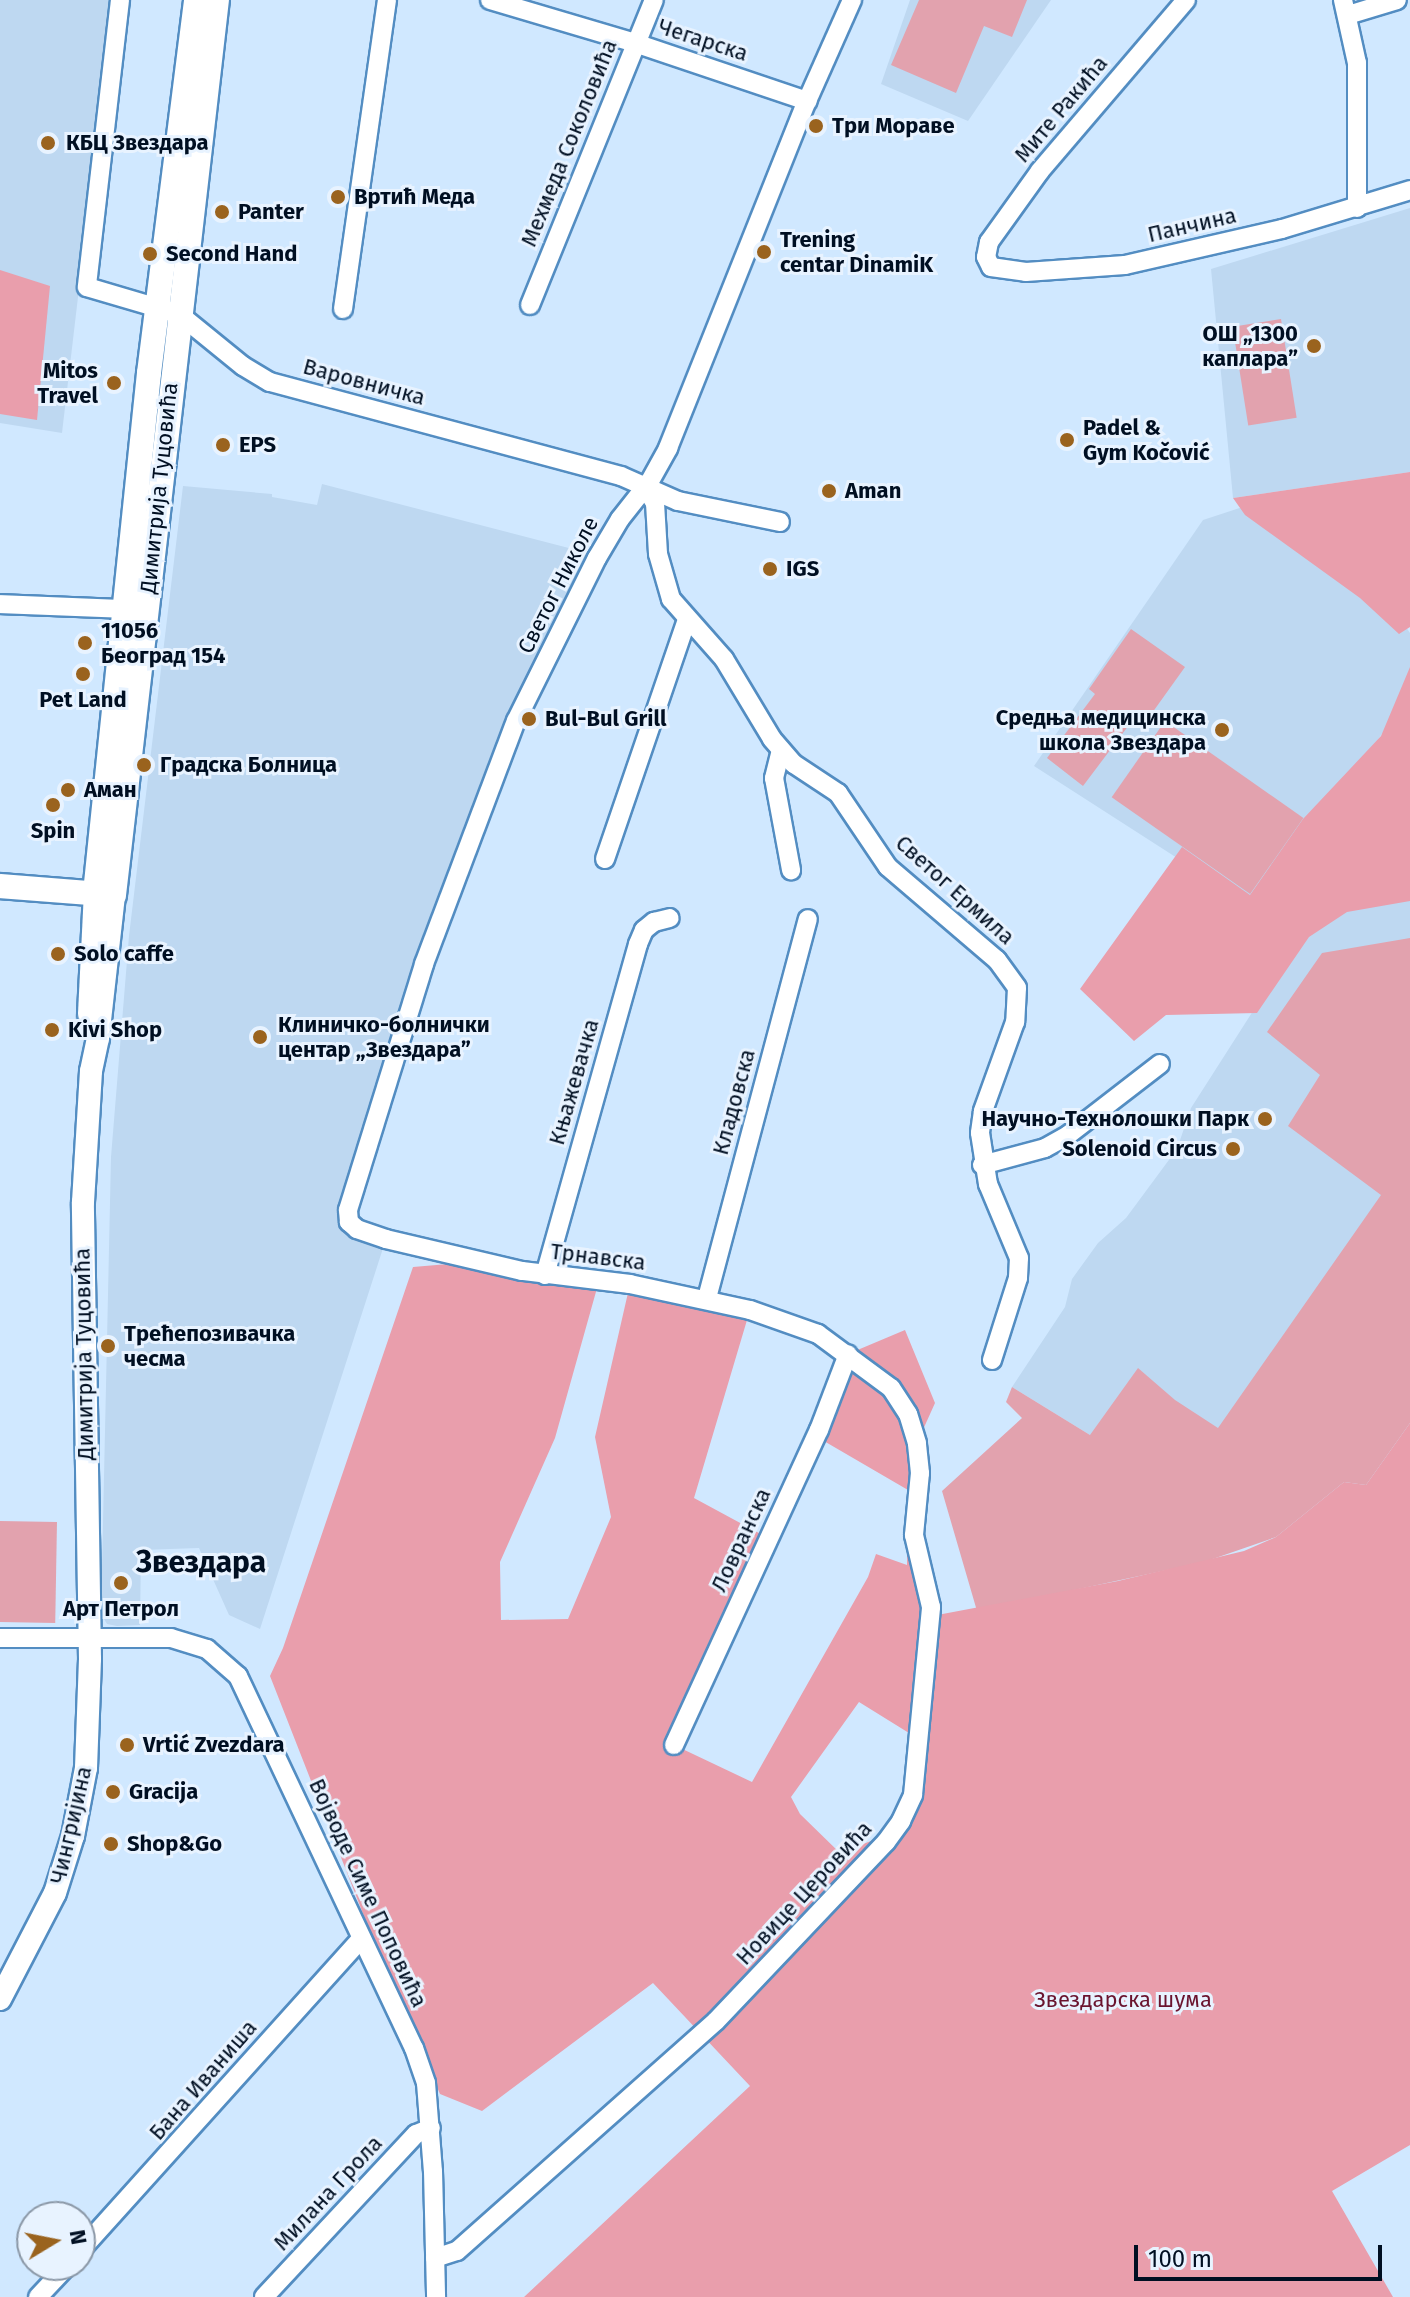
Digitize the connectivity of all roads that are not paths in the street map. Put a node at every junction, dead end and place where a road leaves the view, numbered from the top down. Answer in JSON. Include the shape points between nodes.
{"nodes":[{"id":1,"x":120,"y":0,"type":"edge"},
{"id":2,"x":196,"y":0,"type":"edge"},
{"id":3,"x":217,"y":0,"type":"edge"},
{"id":4,"x":387,"y":0,"type":"edge"},
{"id":5,"x":490,"y":0,"type":"edge"},
{"id":6,"x":654,"y":0,"type":"edge"},
{"id":7,"x":852,"y":0,"type":"edge"},
{"id":8,"x":1186,"y":0,"type":"edge"},
{"id":9,"x":1397,"y":0,"type":"edge"},
{"id":10,"x":1346,"y":8,"type":"edge"},
{"id":11,"x":635,"y":43,"type":"junction"},
{"id":12,"x":807,"y":101,"type":"junction"},
{"id":13,"x":1410,"y":190,"type":"edge"},
{"id":14,"x":1357,"y":208,"type":"junction"},
{"id":15,"x":986,"y":257,"type":"joint"},
{"id":16,"x":530,"y":305,"type":"dead end"},
{"id":17,"x":343,"y":309,"type":"dead end"},
{"id":18,"x":168,"y":310,"type":"junction"},
{"id":19,"x":645,"y":487,"type":"junction"},
{"id":20,"x":780,"y":522,"type":"dead end"},
{"id":21,"x":0,"y":604,"type":"edge"},
{"id":22,"x":125,"y":609,"type":"junction"},
{"id":23,"x":687,"y":620,"type":"junction"},
{"id":24,"x":781,"y":750,"type":"junction"},
{"id":25,"x":605,"y":859,"type":"dead end"},
{"id":26,"x":791,"y":870,"type":"dead end"},
{"id":27,"x":0,"y":886,"type":"edge"},
{"id":28,"x":104,"y":894,"type":"junction"},
{"id":29,"x":670,"y":918,"type":"dead end"},
{"id":30,"x":808,"y":919,"type":"dead end"},
{"id":31,"x":1160,"y":1064,"type":"dead end"},
{"id":32,"x":982,"y":1165,"type":"junction"},
{"id":33,"x":348,"y":1210,"type":"joint"},
{"id":34,"x":545,"y":1275,"type":"junction"},
{"id":35,"x":707,"y":1298,"type":"junction"},
{"id":36,"x":848,"y":1354,"type":"junction"},
{"id":37,"x":992,"y":1360,"type":"dead end"},
{"id":38,"x":90,"y":1637,"type":"junction"},
{"id":39,"x":0,"y":1638,"type":"edge"},
{"id":40,"x":674,"y":1745,"type":"dead end"},
{"id":41,"x":361,"y":1939,"type":"junction"},
{"id":42,"x":0,"y":1999,"type":"edge"},
{"id":43,"x":431,"y":2128,"type":"junction"},
{"id":44,"x":96,"y":2233,"type":"edge"},
{"id":45,"x":435,"y":2258,"type":"junction"},
{"id":46,"x":53,"y":2281,"type":"edge"},
{"id":47,"x":38,"y":2297,"type":"edge"},
{"id":48,"x":264,"y":2297,"type":"edge"},
{"id":49,"x":436,"y":2297,"type":"edge"}],
"edges":[{"from":1,"to":18,"type":"street","name":"Варовничка","via":[[87,287]]},
{"from":2,"to":18,"type":"main road","name":"Димитрија Туцовића"},
{"from":3,"to":18,"type":"main road","name":"Димитрија Туцовића"},
{"from":4,"to":17,"type":"street"},
{"from":5,"to":11,"type":"street","name":"Чегарска"},
{"from":6,"to":11,"type":"street","name":"Мехмеда Соколовића"},
{"from":7,"to":12,"type":"street","name":"Светог Николе"},
{"from":8,"to":15,"type":"street","name":"Мите Ракића","via":[[1040,171],[989,242]]},
{"from":9,"to":10,"type":"street"},
{"from":10,"to":14,"type":"street","via":[[1358,80]]},
{"from":11,"to":12,"type":"street","name":"Чегарска"},
{"from":11,"to":16,"type":"street","name":"Мехмеда Соколовића"},
{"from":12,"to":19,"type":"street","name":"Светог Николе","via":[[668,448]]},
{"from":13,"to":14,"type":"street","name":"Панчина"},
{"from":14,"to":15,"type":"street","name":"Панчина","via":[[1125,265],[1003,271],[991,267]]},
{"from":18,"to":19,"type":"street","name":"Варовничка","via":[[270,382],[621,476]]},
{"from":18,"to":22,"type":"main road","name":"Димитрија Туцовића"},
{"from":18,"to":28,"type":"main road","name":"Димитрија Туцовића"},
{"from":19,"to":20,"type":"street","name":"Варовничка","via":[[678,501]]},
{"from":19,"to":23,"type":"street","name":"Светог Ермила","via":[[655,503],[666,586]]},
{"from":19,"to":33,"type":"street","name":"Светог Николе","via":[[597,558],[516,721],[424,964]]},
{"from":21,"to":22,"type":"street"},
{"from":22,"to":28,"type":"main road","name":"Димитрија Туцовића"},
{"from":23,"to":24,"type":"street","name":"Светог Ермила","via":[[724,659]]},
{"from":23,"to":25,"type":"street"},
{"from":24,"to":26,"type":"street","via":[[774,778]]},
{"from":24,"to":32,"type":"street","name":"Светог Ермила","via":[[838,793],[888,867],[1012,976],[1019,1000],[983,1111]]},
{"from":27,"to":28,"type":"main road"},
{"from":28,"to":38,"type":"street","name":"Димитрија Туцовића","via":[[82,1272]]},
{"from":29,"to":34,"type":"street","name":"Књажевачка","via":[[644,930],[638,944]]},
{"from":30,"to":35,"type":"street","name":"Кладовска"},
{"from":31,"to":32,"type":"street","via":[[1068,1135],[1045,1148]]},
{"from":32,"to":37,"type":"street","name":"Светог Ермила","via":[[1019,1258],[1018,1278]]},
{"from":33,"to":34,"type":"street","name":"Трнавска","via":[[349,1222],[372,1234]]},
{"from":34,"to":35,"type":"street","name":"Трнавска"},
{"from":35,"to":36,"type":"street","name":"Трнавска","via":[[818,1334]]},
{"from":36,"to":40,"type":"street","name":"Ловранска","via":[[819,1430]]},
{"from":36,"to":45,"type":"street","name":"Новице Церовића","via":[[900,1401],[913,1426],[919,1460],[914,1535],[931,1616],[914,1790],[901,1821],[716,2021],[457,2251]]},
{"from":38,"to":39,"type":"street","name":"Војводе Симе Поповића"},
{"from":38,"to":41,"type":"street","name":"Војводе Симе Поповића","via":[[192,1642],[229,1665],[250,1696]]},
{"from":38,"to":42,"type":"street","name":"Чингријина","via":[[87,1753],[73,1836],[40,1928]]},
{"from":41,"to":43,"type":"street","name":"Војводе Симе Поповића","via":[[414,2048],[426,2083]]},
{"from":41,"to":44,"type":"street","name":"Бана Иваниша"},
{"from":43,"to":45,"type":"street","name":"Војводе Симе Поповића"},
{"from":43,"to":48,"type":"street","name":"Милана Грола","via":[[416,2134]]},
{"from":45,"to":49,"type":"street","name":"Војводе Симе Поповића"},
{"from":46,"to":47,"type":"street"}]}
